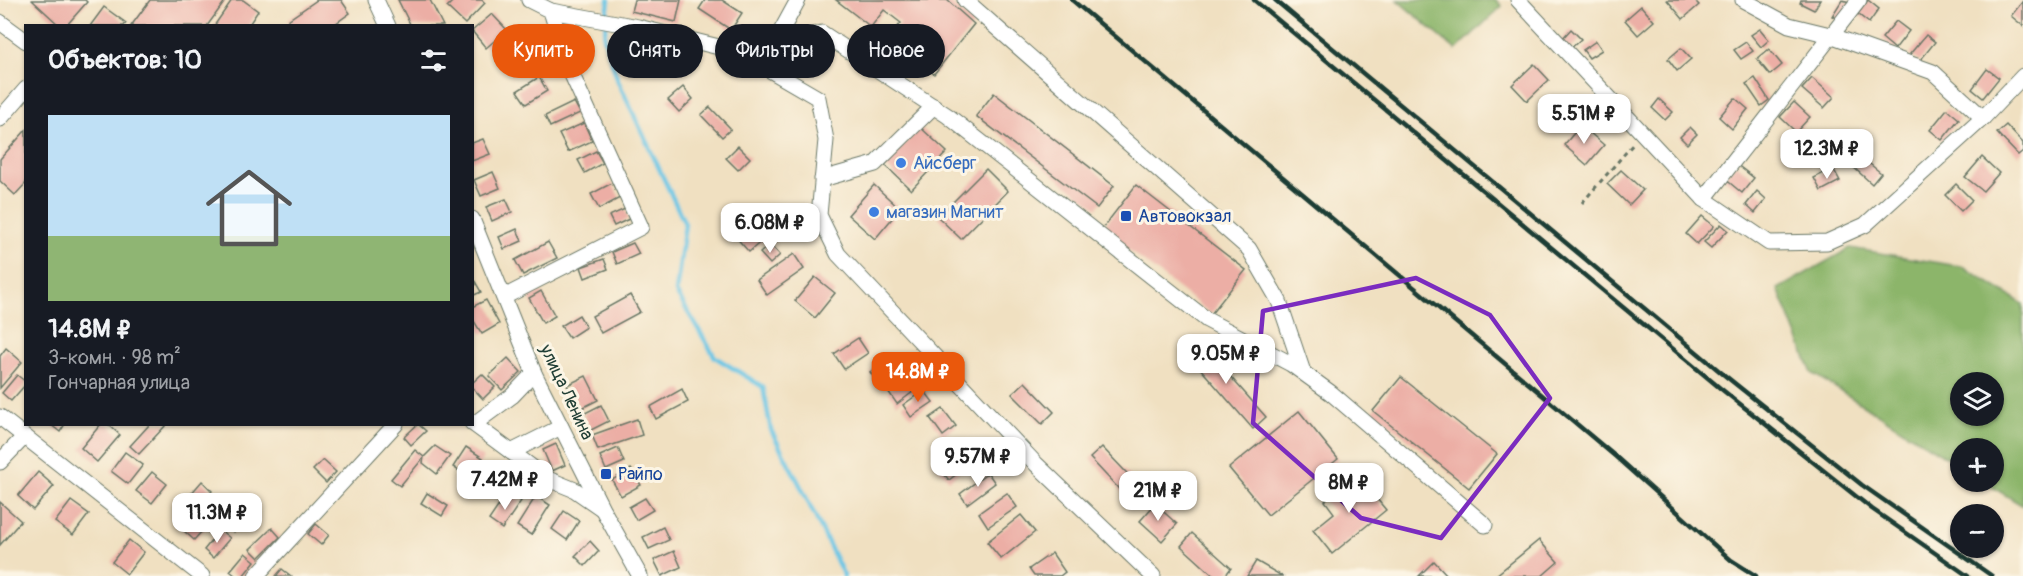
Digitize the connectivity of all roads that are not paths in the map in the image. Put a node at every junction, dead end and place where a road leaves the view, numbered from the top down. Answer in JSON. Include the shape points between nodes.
{"nodes":[{"id":1,"x":376,"y":0,"type":"edge"},
{"id":2,"x":529,"y":0,"type":"edge"},
{"id":3,"x":798,"y":0,"type":"edge"},
{"id":4,"x":965,"y":0,"type":"edge"},
{"id":5,"x":1518,"y":0,"type":"edge"},
{"id":6,"x":1743,"y":0,"type":"edge"},
{"id":7,"x":1859,"y":0,"type":"edge"},
{"id":8,"x":551,"y":11,"type":"junction"},
{"id":9,"x":0,"y":22,"type":"edge"},
{"id":10,"x":387,"y":24,"type":"edge"},
{"id":11,"x":785,"y":24,"type":"edge"},
{"id":12,"x":1830,"y":35,"type":"junction"},
{"id":13,"x":24,"y":40,"type":"edge"},
{"id":14,"x":835,"y":41,"type":"edge"},
{"id":15,"x":715,"y":46,"type":"edge"},
{"id":16,"x":2023,"y":76,"type":"edge"},
{"id":17,"x":784,"y":78,"type":"edge"},
{"id":18,"x":24,"y":91,"type":"edge"},
{"id":19,"x":934,"y":106,"type":"junction"},
{"id":20,"x":0,"y":118,"type":"edge"},
{"id":21,"x":1983,"y":118,"type":"junction"},
{"id":22,"x":822,"y":179,"type":"junction"},
{"id":23,"x":1704,"y":199,"type":"junction"},
{"id":24,"x":474,"y":224,"type":"edge"},
{"id":25,"x":504,"y":297,"type":"junction"},
{"id":26,"x":1303,"y":372,"type":"junction"},
{"id":27,"x":534,"y":373,"type":"junction"},
{"id":28,"x":0,"y":417,"type":"edge"},
{"id":29,"x":474,"y":423,"type":"edge"},
{"id":30,"x":474,"y":425,"type":"edge"},
{"id":31,"x":394,"y":426,"type":"edge"},
{"id":32,"x":561,"y":427,"type":"junction"},
{"id":33,"x":24,"y":437,"type":"junction"},
{"id":34,"x":511,"y":452,"type":"junction"},
{"id":35,"x":0,"y":462,"type":"edge"},
{"id":36,"x":603,"y":510,"type":"junction"},
{"id":37,"x":1485,"y":525,"type":"dead end"},
{"id":38,"x":202,"y":576,"type":"edge"},
{"id":39,"x":256,"y":576,"type":"edge"},
{"id":40,"x":640,"y":576,"type":"edge"},
{"id":41,"x":1153,"y":576,"type":"edge"}],
"edges":[{"from":1,"to":10,"type":"street"},
{"from":2,"to":8,"type":"street"},
{"from":3,"to":11,"type":"street"},
{"from":4,"to":26,"type":"street","via":[[1250,249],[1279,301]]},
{"from":5,"to":23,"type":"street"},
{"from":6,"to":12,"type":"street","via":[[1789,25]]},
{"from":7,"to":12,"type":"street"},
{"from":8,"to":15,"type":"street"},
{"from":8,"to":25,"type":"street","via":[[568,66],[641,227]]},
{"from":9,"to":13,"type":"street"},
{"from":12,"to":21,"type":"street","via":[[1933,72]]},
{"from":12,"to":23,"type":"street"},
{"from":14,"to":19,"type":"street"},
{"from":16,"to":21,"type":"street"},
{"from":17,"to":22,"type":"street","via":[[818,98],[826,140]]},
{"from":18,"to":20,"type":"street"},
{"from":19,"to":22,"type":"street","via":[[875,164]]},
{"from":19,"to":26,"type":"street","via":[[1207,320]]},
{"from":21,"to":23,"type":"street","via":[[1866,225],[1827,242],[1769,243]]},
{"from":22,"to":41,"type":"street","via":[[819,215],[838,254],[1036,464]]},
{"from":24,"to":25,"type":"street","name":"улица Ленина"},
{"from":25,"to":27,"type":"street","name":"улица Ленина"},
{"from":26,"to":37,"type":"street"},
{"from":27,"to":29,"type":"street","via":[[512,396]]},
{"from":27,"to":32,"type":"street","name":"улица Ленина"},
{"from":28,"to":33,"type":"street"},
{"from":30,"to":34,"type":"street"},
{"from":31,"to":39,"type":"street"},
{"from":32,"to":34,"type":"street"},
{"from":32,"to":36,"type":"street","name":"улица Ленина"},
{"from":33,"to":35,"type":"street"},
{"from":33,"to":38,"type":"street"},
{"from":34,"to":36,"type":"street","via":[[548,479],[575,490]]},
{"from":36,"to":40,"type":"street","name":"улица Ленина"}]}
